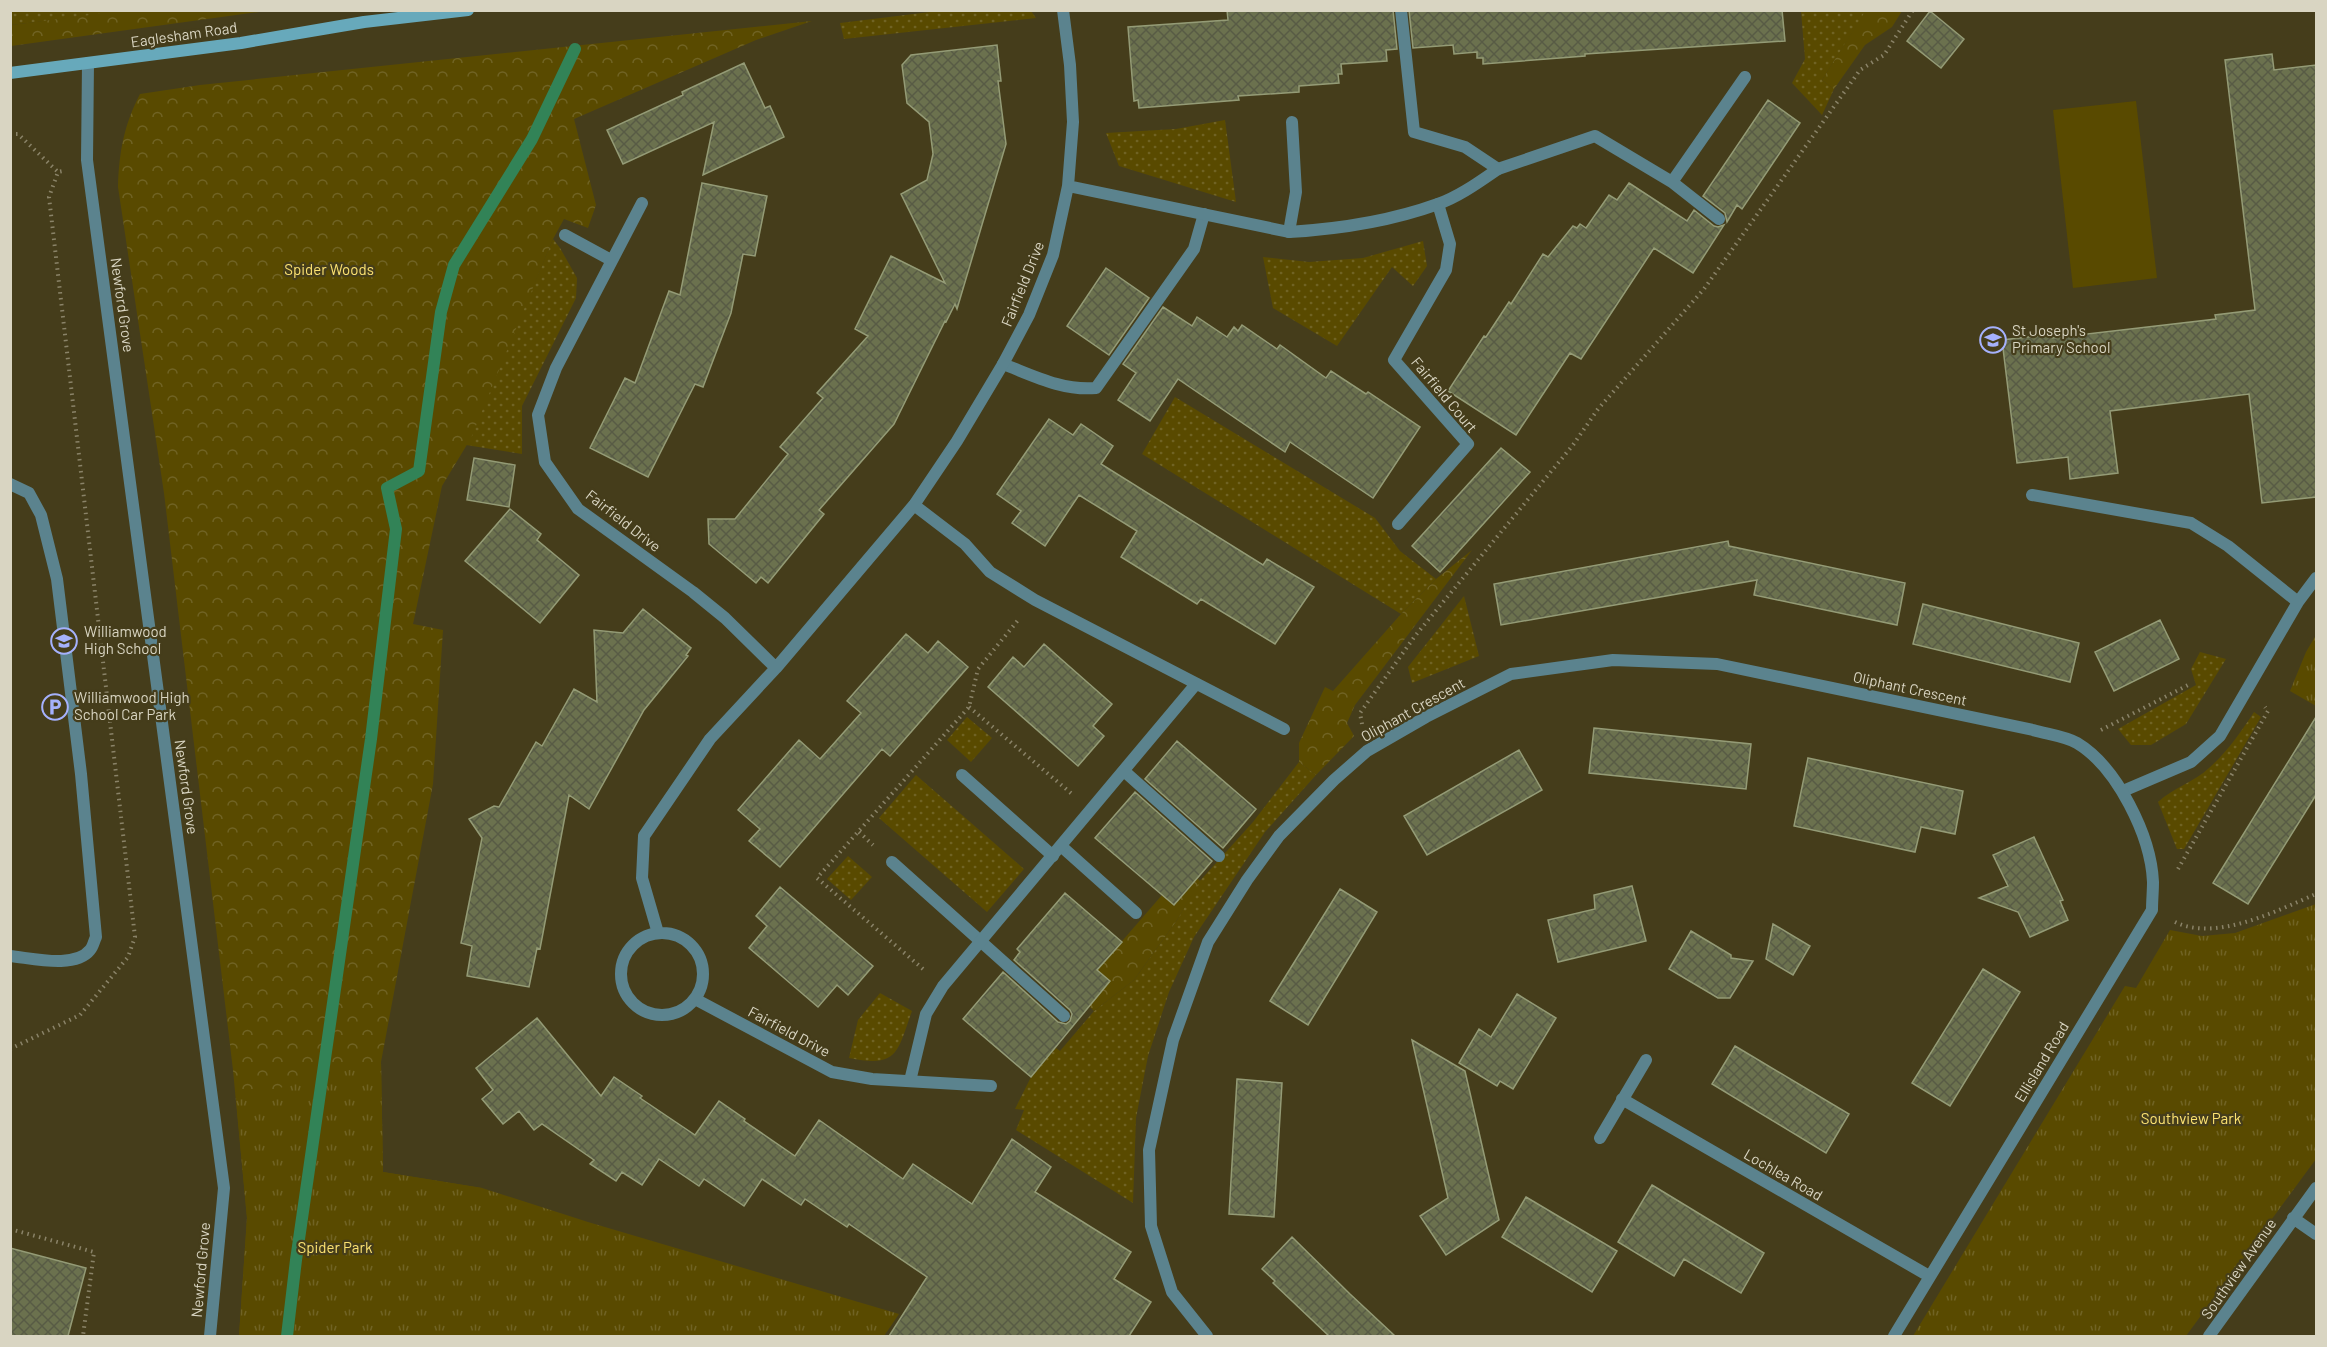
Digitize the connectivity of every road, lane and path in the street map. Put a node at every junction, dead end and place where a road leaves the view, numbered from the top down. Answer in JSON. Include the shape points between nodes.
{"nodes":[{"id":1,"x":468,"y":10,"type":"edge"},
{"id":2,"x":1063,"y":10,"type":"edge"},
{"id":3,"x":1401,"y":10,"type":"edge"},
{"id":4,"x":1913,"y":10,"type":"edge"},
{"id":5,"x":88,"y":63,"type":"junction"},
{"id":6,"x":10,"y":73,"type":"edge"},
{"id":7,"x":1745,"y":77,"type":"dead end"},
{"id":8,"x":1292,"y":122,"type":"dead end"},
{"id":9,"x":10,"y":134,"type":"edge"},
{"id":10,"x":1498,"y":170,"type":"junction"},
{"id":11,"x":58,"y":172,"type":"dead end"},
{"id":12,"x":1672,"y":182,"type":"junction"},
{"id":13,"x":1068,"y":186,"type":"junction"},
{"id":14,"x":642,"y":203,"type":"dead end"},
{"id":15,"x":1438,"y":204,"type":"junction"},
{"id":16,"x":1204,"y":214,"type":"junction"},
{"id":17,"x":1719,"y":219,"type":"dead end"},
{"id":18,"x":1289,"y":232,"type":"junction"},
{"id":19,"x":566,"y":235,"type":"dead end"},
{"id":20,"x":611,"y":260,"type":"junction"},
{"id":21,"x":1003,"y":364,"type":"junction"},
{"id":22,"x":10,"y":484,"type":"edge"},
{"id":23,"x":2032,"y":495,"type":"dead end"},
{"id":24,"x":914,"y":505,"type":"junction"},
{"id":25,"x":1398,"y":524,"type":"dead end"},
{"id":26,"x":2316,"y":578,"type":"edge"},
{"id":27,"x":1035,"y":600,"type":"junction"},
{"id":28,"x":2298,"y":602,"type":"junction"},
{"id":29,"x":776,"y":668,"type":"junction"},
{"id":30,"x":1196,"y":684,"type":"junction"},
{"id":31,"x":2249,"y":684,"type":"junction"},
{"id":32,"x":2188,"y":685,"type":"dead end"},
{"id":33,"x":969,"y":707,"type":"junction"},
{"id":34,"x":1284,"y":729,"type":"dead end"},
{"id":35,"x":1367,"y":751,"type":"junction"},
{"id":36,"x":2088,"y":751,"type":"junction"},
{"id":37,"x":1124,"y":771,"type":"junction"},
{"id":38,"x":962,"y":775,"type":"dead end"},
{"id":39,"x":2123,"y":791,"type":"junction"},
{"id":40,"x":1091,"y":810,"type":"junction"},
{"id":41,"x":1057,"y":851,"type":"junction"},
{"id":42,"x":1219,"y":856,"type":"dead end"},
{"id":43,"x":892,"y":862,"type":"dead end"},
{"id":44,"x":2153,"y":881,"type":"junction"},
{"id":45,"x":2316,"y":894,"type":"edge"},
{"id":46,"x":2152,"y":910,"type":"junction"},
{"id":47,"x":1136,"y":913,"type":"dead end"},
{"id":48,"x":658,"y":933,"type":"junction"},
{"id":49,"x":982,"y":941,"type":"junction"},
{"id":50,"x":10,"y":956,"type":"edge"},
{"id":51,"x":943,"y":986,"type":"junction"},
{"id":52,"x":695,"y":999,"type":"junction"},
{"id":53,"x":1064,"y":1016,"type":"dead end"},
{"id":54,"x":1646,"y":1060,"type":"dead end"},
{"id":55,"x":910,"y":1081,"type":"junction"},
{"id":56,"x":991,"y":1086,"type":"dead end"},
{"id":57,"x":1622,"y":1099,"type":"junction"},
{"id":58,"x":1600,"y":1138,"type":"dead end"},
{"id":59,"x":2316,"y":1188,"type":"edge"},
{"id":60,"x":2293,"y":1218,"type":"junction"},
{"id":61,"x":10,"y":1229,"type":"edge"},
{"id":62,"x":2316,"y":1234,"type":"edge"},
{"id":63,"x":1929,"y":1276,"type":"junction"},
{"id":64,"x":83,"y":1336,"type":"edge"},
{"id":65,"x":210,"y":1336,"type":"edge"},
{"id":66,"x":1207,"y":1336,"type":"edge"},
{"id":67,"x":1894,"y":1336,"type":"edge"},
{"id":68,"x":2209,"y":1336,"type":"edge"}],
"edges":[{"from":1,"to":5,"type":"main road","name":"Eaglesham Road"},
{"from":2,"to":13,"type":"street","name":"Fairfield Drive","via":[[1073,122]]},
{"from":3,"to":10,"type":"street","via":[[1414,132],[1465,147]]},
{"from":4,"to":35,"type":"path","via":[[1884,54],[1860,70],[1704,289],[1598,409],[1573,445],[1415,636],[1360,713]]},
{"from":5,"to":6,"type":"main road","name":"Eaglesham Road"},
{"from":5,"to":65,"type":"street","name":"Newford Grove","via":[[87,160],[224,1188]]},
{"from":7,"to":12,"type":"street"},
{"from":8,"to":18,"type":"street","via":[[1296,192]]},
{"from":9,"to":11,"type":"path","via":[[18,134]]},
{"from":10,"to":12,"type":"street","via":[[1595,136]]},
{"from":10,"to":15,"type":"street"},
{"from":12,"to":17,"type":"street"},
{"from":13,"to":16,"type":"street"},
{"from":13,"to":21,"type":"street","name":"Fairfield Drive","via":[[1053,255],[1029,315]]},
{"from":14,"to":20,"type":"street","name":"Fairfield Drive"},
{"from":15,"to":18,"type":"street","via":[[1377,221]]},
{"from":15,"to":25,"type":"street","name":"Fairfield Court","via":[[1450,244],[1446,270],[1394,360],[1468,444]]},
{"from":16,"to":18,"type":"street"},
{"from":16,"to":21,"type":"street","via":[[1194,249],[1096,388],[1063,387]]},
{"from":19,"to":20,"type":"street"},
{"from":20,"to":29,"type":"street","name":"Fairfield Drive","via":[[556,368],[538,415],[545,462],[578,509],[693,592]]},
{"from":21,"to":24,"type":"street","name":"Fairfield Drive"},
{"from":22,"to":50,"type":"street","via":[[28,493],[40,515],[57,579],[96,937],[91,950],[68,961]]},
{"from":23,"to":28,"type":"street","via":[[2191,523],[2228,546]]},
{"from":24,"to":27,"type":"street","via":[[965,544],[990,572]]},
{"from":24,"to":29,"type":"street","name":"Fairfield Drive"},
{"from":26,"to":28,"type":"street"},
{"from":27,"to":30,"type":"street"},
{"from":27,"to":33,"type":"path","via":[[978,669]]},
{"from":28,"to":31,"type":"street"},
{"from":29,"to":48,"type":"street","name":"Fairfield Drive","via":[[710,739],[644,836],[642,878]]},
{"from":30,"to":34,"type":"street"},
{"from":30,"to":37,"type":"street"},
{"from":31,"to":39,"type":"street","via":[[2220,736],[2191,762]]},
{"from":31,"to":44,"type":"path","via":[[2268,711],[2177,870]]},
{"from":32,"to":36,"type":"path","via":[[2102,728]]},
{"from":33,"to":40,"type":"path"},
{"from":33,"to":51,"type":"path","via":[[817,878]]},
{"from":35,"to":36,"type":"street","name":"Oliphant Crescent","via":[[1511,674],[1613,660],[1717,664],[2033,730],[2076,742]]},
{"from":35,"to":66,"type":"street","name":"Oliphant Crescent","via":[[1279,836],[1247,880],[1208,942],[1173,1040],[1149,1150],[1151,1226],[1172,1292]]},
{"from":36,"to":39,"type":"street","name":"Oliphant Crescent","via":[[2102,761]]},
{"from":37,"to":40,"type":"street"},
{"from":37,"to":42,"type":"street"},
{"from":38,"to":41,"type":"street"},
{"from":39,"to":44,"type":"street","name":"Ellisland Road","via":[[2145,843]]},
{"from":40,"to":41,"type":"street"},
{"from":41,"to":47,"type":"street"},
{"from":41,"to":49,"type":"street"},
{"from":43,"to":49,"type":"street"},
{"from":44,"to":46,"type":"street","name":"Ellisland Road"},
{"from":45,"to":46,"type":"path","via":[[2212,930],[2190,928]]},
{"from":46,"to":63,"type":"street","name":"Ellisland Road"},
{"from":48,"to":52,"type":"street","via":[[677,935],[693,946],[702,963],[703,981]]},
{"from":48,"to":52,"type":"street","via":[[641,939],[627,951],[621,968],[623,986],[632,1002],[646,1012],[664,1016],[681,1011]]},
{"from":49,"to":51,"type":"street"},
{"from":49,"to":53,"type":"street"},
{"from":51,"to":55,"type":"street","via":[[926,1014]]},
{"from":52,"to":55,"type":"street","name":"Fairfield Drive","via":[[832,1072]]},
{"from":54,"to":57,"type":"street"},
{"from":55,"to":56,"type":"street","name":"Fairfield Drive"},
{"from":57,"to":58,"type":"street"},
{"from":57,"to":63,"type":"street","name":"Lochlea Road"},
{"from":59,"to":60,"type":"street","name":"Southview Avenue"},
{"from":60,"to":62,"type":"street","name":"Southview Avenue"},
{"from":60,"to":68,"type":"street","name":"Southview Avenue"},
{"from":61,"to":64,"type":"path","via":[[94,1252]]},
{"from":63,"to":67,"type":"street","name":"Ellisland Road"}]}
